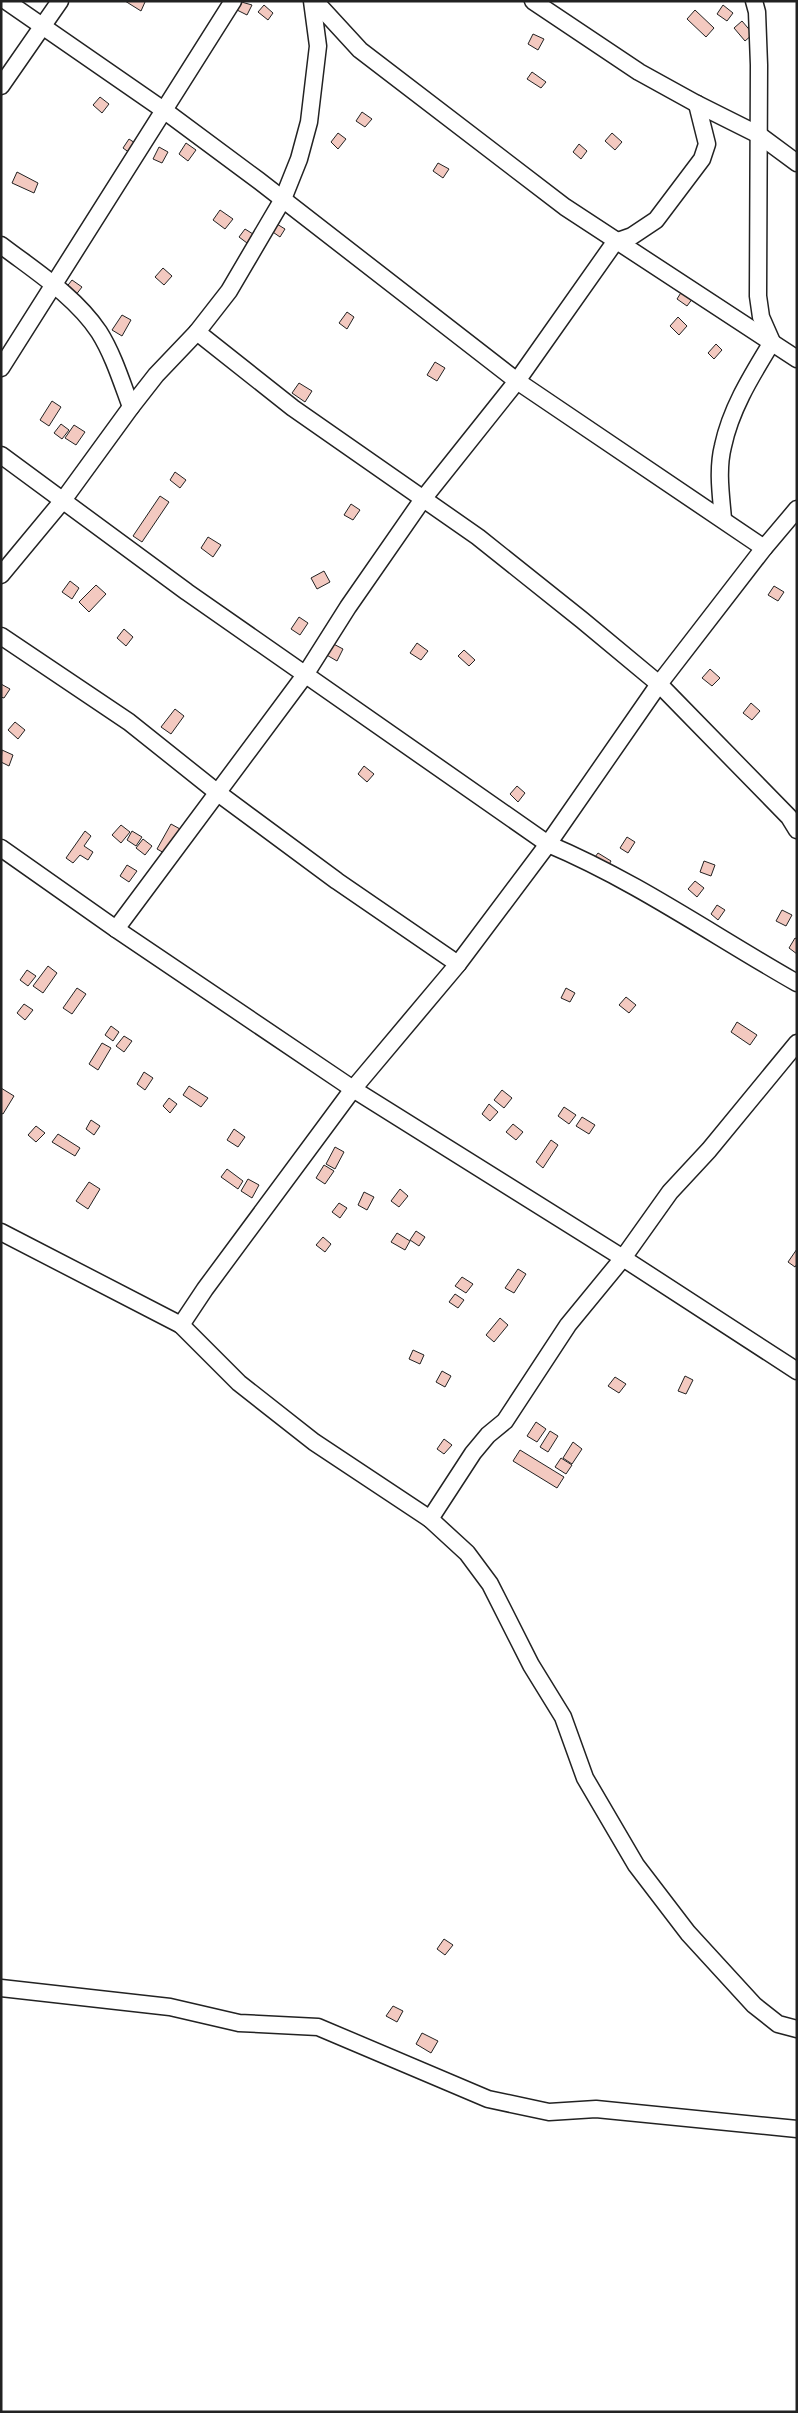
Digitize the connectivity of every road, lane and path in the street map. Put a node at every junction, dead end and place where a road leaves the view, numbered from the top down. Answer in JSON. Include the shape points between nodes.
{"nodes":[{"id":1,"x":6,"y":1,"type":"edge"},
{"id":2,"x":60,"y":1,"type":"edge"},
{"id":3,"x":233,"y":1,"type":"edge"},
{"id":4,"x":312,"y":1,"type":"edge"},
{"id":5,"x":316,"y":1,"type":"edge"},
{"id":6,"x":533,"y":1,"type":"edge"},
{"id":7,"x":754,"y":1,"type":"edge"},
{"id":8,"x":43,"y":27,"type":"junction"},
{"id":9,"x":6,"y":72,"type":"edge"},
{"id":10,"x":1,"y":86,"type":"edge"},
{"id":11,"x":696,"y":104,"type":"junction"},
{"id":12,"x":165,"y":111,"type":"junction"},
{"id":13,"x":759,"y":135,"type":"junction"},
{"id":14,"x":797,"y":163,"type":"edge"},
{"id":15,"x":282,"y":199,"type":"junction"},
{"id":16,"x":615,"y":242,"type":"junction"},
{"id":17,"x":1,"y":245,"type":"edge"},
{"id":18,"x":54,"y":285,"type":"junction"},
{"id":19,"x":197,"y":332,"type":"junction"},
{"id":20,"x":772,"y":342,"type":"junction"},
{"id":21,"x":797,"y":359,"type":"edge"},
{"id":22,"x":1,"y":368,"type":"edge"},
{"id":23,"x":517,"y":381,"type":"junction"},
{"id":24,"x":130,"y":407,"type":"junction"},
{"id":25,"x":1,"y":455,"type":"edge"},
{"id":26,"x":64,"y":499,"type":"junction"},
{"id":27,"x":423,"y":499,"type":"junction"},
{"id":28,"x":797,"y":509,"type":"edge"},
{"id":29,"x":723,"y":519,"type":"junction"},
{"id":30,"x":764,"y":548,"type":"junction"},
{"id":31,"x":1,"y":575,"type":"edge"},
{"id":32,"x":1,"y":636,"type":"edge"},
{"id":33,"x":305,"y":675,"type":"junction"},
{"id":34,"x":659,"y":684,"type":"junction"},
{"id":35,"x":218,"y":793,"type":"junction"},
{"id":36,"x":797,"y":830,"type":"edge"},
{"id":37,"x":548,"y":844,"type":"junction"},
{"id":38,"x":1,"y":848,"type":"edge"},
{"id":39,"x":116,"y":929,"type":"junction"},
{"id":40,"x":458,"y":964,"type":"junction"},
{"id":41,"x":797,"y":982,"type":"edge"},
{"id":42,"x":797,"y":1043,"type":"edge"},
{"id":43,"x":353,"y":1089,"type":"junction"},
{"id":44,"x":1,"y":1232,"type":"edge"},
{"id":45,"x":623,"y":1258,"type":"junction"},
{"id":46,"x":182,"y":1325,"type":"junction"},
{"id":47,"x":797,"y":1371,"type":"edge"},
{"id":48,"x":430,"y":1519,"type":"junction"},
{"id":49,"x":1,"y":1988,"type":"edge"},
{"id":50,"x":797,"y":2029,"type":"edge"},
{"id":51,"x":797,"y":2129,"type":"edge"}],
"edges":[{"from":1,"to":8,"type":"street"},
{"from":2,"to":8,"type":"street"},
{"from":3,"to":12,"type":"street"},
{"from":4,"to":15,"type":"street","via":[[318,46],[309,122],[299,159]]},
{"from":5,"to":16,"type":"street","via":[[360,50]]},
{"from":6,"to":11,"type":"street","via":[[639,72]]},
{"from":7,"to":13,"type":"street","via":[[757,12]]},
{"from":8,"to":9,"type":"street"},
{"from":8,"to":12,"type":"street"},
{"from":9,"to":10,"type":"street"},
{"from":11,"to":13,"type":"street"},
{"from":11,"to":16,"type":"street","via":[[707,144],[702,160],[656,220],[632,236]]},
{"from":12,"to":15,"type":"street"},
{"from":12,"to":18,"type":"street"},
{"from":13,"to":14,"type":"street"},
{"from":13,"to":20,"type":"street","via":[[758,296],[761,317]]},
{"from":15,"to":19,"type":"street","via":[[229,291]]},
{"from":15,"to":23,"type":"street"},
{"from":16,"to":20,"type":"street"},
{"from":16,"to":23,"type":"street"},
{"from":17,"to":18,"type":"street"},
{"from":18,"to":22,"type":"street"},
{"from":18,"to":24,"type":"street","via":[[81,310],[99,333]]},
{"from":19,"to":24,"type":"street"},
{"from":19,"to":27,"type":"street","via":[[293,408]]},
{"from":20,"to":21,"type":"street"},
{"from":20,"to":29,"type":"street","via":[[739,398],[722,447],[719,484]]},
{"from":23,"to":27,"type":"street"},
{"from":23,"to":29,"type":"street"},
{"from":24,"to":26,"type":"street"},
{"from":25,"to":26,"type":"street"},
{"from":26,"to":31,"type":"street"},
{"from":26,"to":33,"type":"street","via":[[187,592]]},
{"from":27,"to":33,"type":"street"},
{"from":27,"to":34,"type":"street","via":[[478,537]]},
{"from":28,"to":30,"type":"street"},
{"from":29,"to":30,"type":"street"},
{"from":30,"to":34,"type":"street"},
{"from":32,"to":35,"type":"street","via":[[129,722]]},
{"from":33,"to":35,"type":"street"},
{"from":33,"to":37,"type":"street"},
{"from":34,"to":36,"type":"street","via":[[727,752]]},
{"from":34,"to":37,"type":"street"},
{"from":35,"to":39,"type":"street"},
{"from":35,"to":40,"type":"street","via":[[337,881]]},
{"from":37,"to":40,"type":"street"},
{"from":37,"to":41,"type":"street","via":[[592,862]]},
{"from":38,"to":39,"type":"street"},
{"from":39,"to":43,"type":"street"},
{"from":40,"to":43,"type":"street"},
{"from":42,"to":45,"type":"street","via":[[670,1192]]},
{"from":43,"to":45,"type":"street"},
{"from":43,"to":46,"type":"street"},
{"from":44,"to":46,"type":"street"},
{"from":45,"to":47,"type":"street"},
{"from":45,"to":48,"type":"street","via":[[568,1325],[505,1421],[488,1434]]},
{"from":46,"to":48,"type":"street","via":[[239,1383],[314,1442]]},
{"from":48,"to":50,"type":"street","via":[[467,1553],[490,1584],[531,1665],[564,1717],[585,1778],[636,1865],[688,1933],[748,2000],[778,2024]]},
{"from":49,"to":51,"type":"street","via":[[170,2007],[239,2024],[318,2027],[488,2099],[549,2112],[596,2109]]}]}
